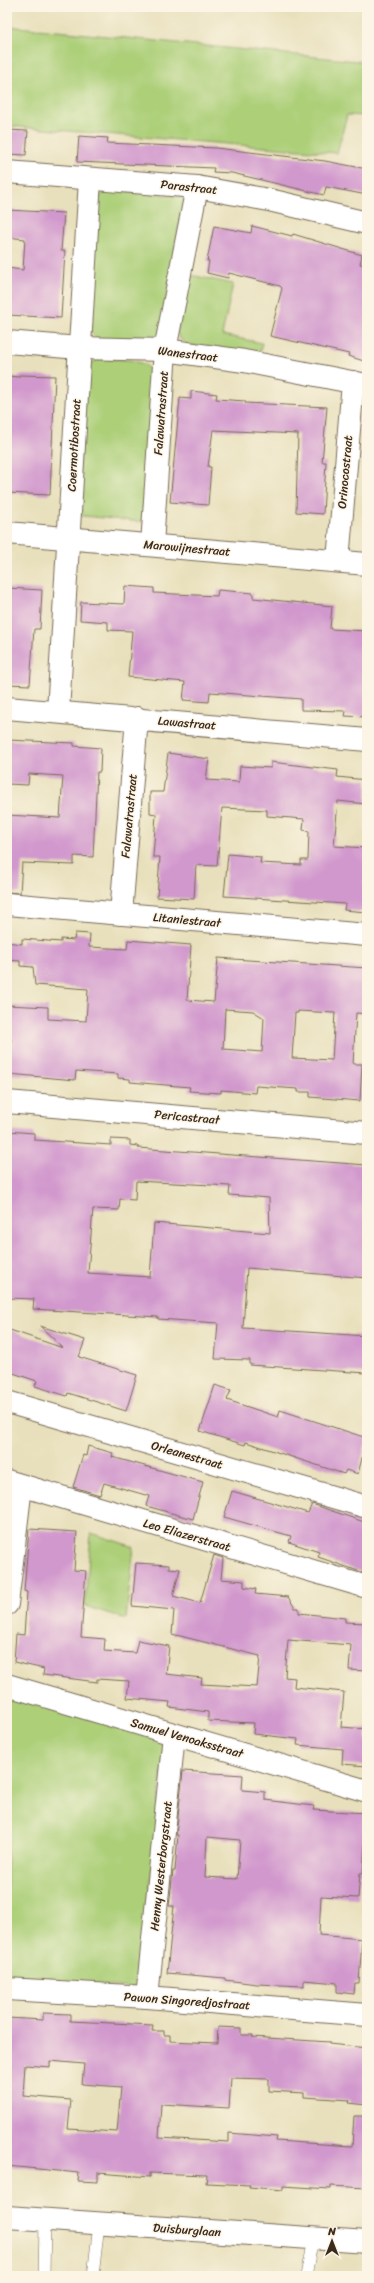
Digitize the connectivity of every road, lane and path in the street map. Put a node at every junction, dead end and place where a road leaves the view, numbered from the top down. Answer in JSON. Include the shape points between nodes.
{"nodes":[{"id":1,"x":7,"y":172,"type":"edge"},
{"id":2,"x":90,"y":179,"type":"junction"},
{"id":3,"x":197,"y":187,"type":"junction"},
{"id":4,"x":367,"y":223,"type":"edge"},
{"id":5,"x":7,"y":342,"type":"edge"},
{"id":6,"x":79,"y":348,"type":"junction"},
{"id":7,"x":165,"y":350,"type":"junction"},
{"id":8,"x":360,"y":384,"type":"edge"},
{"id":9,"x":7,"y":533,"type":"edge"},
{"id":10,"x":69,"y":538,"type":"junction"},
{"id":11,"x":152,"y":545,"type":"junction"},
{"id":12,"x":338,"y":562,"type":"junction"},
{"id":13,"x":367,"y":564,"type":"edge"},
{"id":14,"x":7,"y":708,"type":"edge"},
{"id":15,"x":58,"y":712,"type":"junction"},
{"id":16,"x":137,"y":718,"type":"junction"},
{"id":17,"x":367,"y":740,"type":"edge"},
{"id":18,"x":7,"y":904,"type":"edge"},
{"id":19,"x":121,"y":914,"type":"junction"},
{"id":20,"x":367,"y":934,"type":"edge"},
{"id":21,"x":7,"y":1102,"type":"edge"},
{"id":22,"x":367,"y":1133,"type":"edge"},
{"id":23,"x":7,"y":1402,"type":"edge"},
{"id":24,"x":14,"y":1484,"type":"edge"},
{"id":25,"x":367,"y":1507,"type":"edge"},
{"id":26,"x":367,"y":1587,"type":"edge"},
{"id":27,"x":7,"y":1604,"type":"edge"},
{"id":28,"x":7,"y":1685,"type":"edge"},
{"id":29,"x":174,"y":1735,"type":"junction"},
{"id":30,"x":367,"y":1791,"type":"edge"},
{"id":31,"x":7,"y":1989,"type":"edge"},
{"id":32,"x":147,"y":1997,"type":"junction"},
{"id":33,"x":367,"y":2015,"type":"edge"},
{"id":34,"x":7,"y":2217,"type":"edge"},
{"id":35,"x":46,"y":2220,"type":"junction"},
{"id":36,"x":100,"y":2224,"type":"junction"},
{"id":37,"x":313,"y":2238,"type":"junction"},
{"id":38,"x":367,"y":2242,"type":"edge"},
{"id":39,"x":44,"y":2276,"type":"edge"},
{"id":40,"x":93,"y":2276,"type":"edge"},
{"id":41,"x":306,"y":2276,"type":"edge"}],
"edges":[{"from":1,"to":2,"type":"street","name":"Parastraat"},
{"from":2,"to":3,"type":"street","name":"Parastraat"},
{"from":2,"to":6,"type":"street","name":"Coermotibostraat"},
{"from":3,"to":4,"type":"street","name":"Parastraat","via":[[269,200]]},
{"from":3,"to":7,"type":"street","name":"Falawatrastraat"},
{"from":5,"to":6,"type":"street","name":"Wanestraat"},
{"from":6,"to":7,"type":"street","name":"Wanestraat"},
{"from":6,"to":10,"type":"street","name":"Coermotibostraat"},
{"from":7,"to":8,"type":"street","name":"Wanestraat","via":[[244,361]]},
{"from":7,"to":11,"type":"street","name":"Falawatrastraat"},
{"from":8,"to":12,"type":"street","name":"Orinocostraat"},
{"from":9,"to":10,"type":"street","name":"Marowijnestraat"},
{"from":10,"to":11,"type":"street","name":"Marowijnestraat"},
{"from":10,"to":15,"type":"street","name":"Coermotibostraat"},
{"from":11,"to":12,"type":"street","name":"Marowijnestraat"},
{"from":12,"to":13,"type":"street","name":"Marowijnestraat"},
{"from":14,"to":15,"type":"street","name":"Lawastraat"},
{"from":15,"to":16,"type":"street","name":"Lawastraat"},
{"from":16,"to":17,"type":"street","name":"Lawastraat"},
{"from":16,"to":19,"type":"street","name":"Falawatrastraat"},
{"from":18,"to":19,"type":"street","name":"Litaniestraat"},
{"from":19,"to":20,"type":"street","name":"Litaniestraat"},
{"from":21,"to":22,"type":"street","name":"Pericastraat"},
{"from":23,"to":25,"type":"street","name":"Orleanestraat"},
{"from":24,"to":26,"type":"street","name":"Leo Eliazerstraat"},
{"from":24,"to":27,"type":"street"},
{"from":28,"to":29,"type":"street","name":"Samuel Venoaksstraat"},
{"from":29,"to":30,"type":"street","name":"Samuel Venoaksstraat"},
{"from":29,"to":32,"type":"street","name":"Henny Westerborgstraat"},
{"from":31,"to":32,"type":"street","name":"Pawon Singoredjostraat"},
{"from":32,"to":33,"type":"street","name":"Pawon Singoredjostraat"},
{"from":34,"to":35,"type":"street","name":"Duisburglaan"},
{"from":35,"to":36,"type":"street","name":"Duisburglaan"},
{"from":35,"to":39,"type":"lane"},
{"from":36,"to":37,"type":"street","name":"Duisburglaan"},
{"from":36,"to":40,"type":"lane"},
{"from":37,"to":38,"type":"street","name":"Duisburglaan"},
{"from":37,"to":41,"type":"lane"}]}
